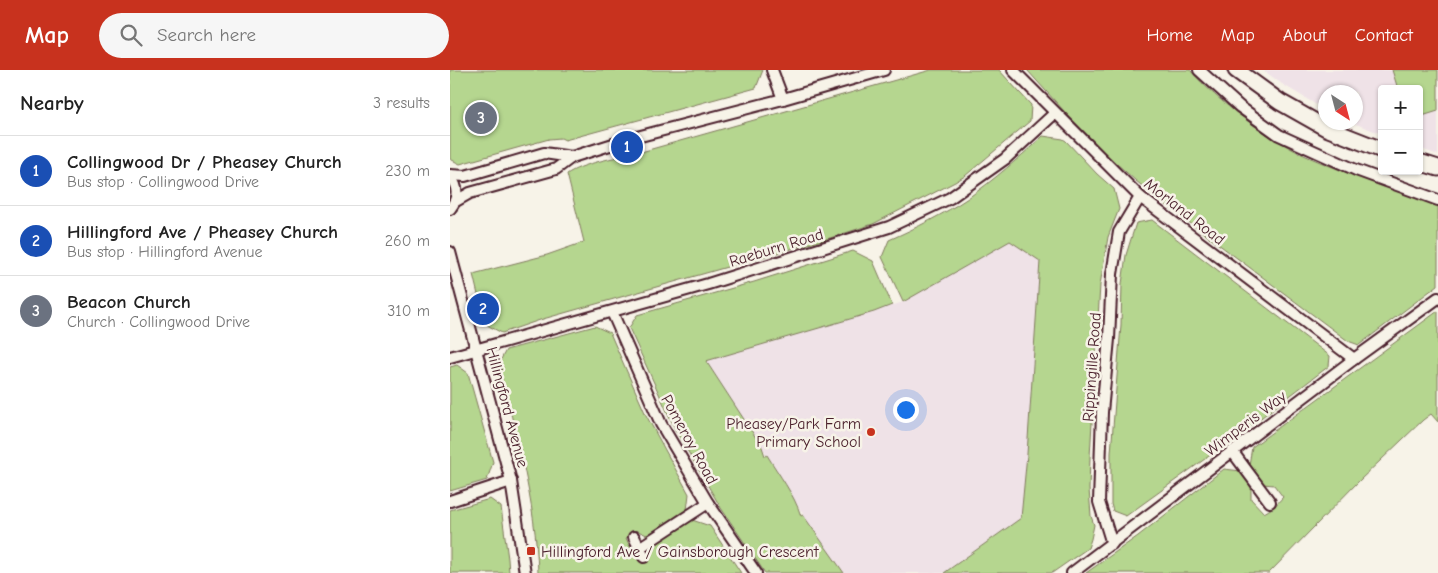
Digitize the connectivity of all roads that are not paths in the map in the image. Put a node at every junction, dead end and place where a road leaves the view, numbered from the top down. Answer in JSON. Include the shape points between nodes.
{"nodes":[{"id":1,"x":772,"y":70,"type":"edge"},
{"id":2,"x":884,"y":70,"type":"edge"},
{"id":3,"x":1013,"y":70,"type":"edge"},
{"id":4,"x":1199,"y":70,"type":"edge"},
{"id":5,"x":1236,"y":70,"type":"edge"},
{"id":6,"x":782,"y":99,"type":"junction"},
{"id":7,"x":1055,"y":114,"type":"junction"},
{"id":8,"x":1378,"y":148,"type":"edge"},
{"id":9,"x":572,"y":157,"type":"junction"},
{"id":10,"x":1423,"y":163,"type":"edge"},
{"id":11,"x":1438,"y":168,"type":"edge"},
{"id":12,"x":450,"y":176,"type":"edge"},
{"id":13,"x":1140,"y":197,"type":"junction"},
{"id":14,"x":1438,"y":200,"type":"edge"},
{"id":15,"x":453,"y":205,"type":"edge"},
{"id":16,"x":450,"y":252,"type":"edge"},
{"id":17,"x":1438,"y":298,"type":"edge"},
{"id":18,"x":612,"y":312,"type":"junction"},
{"id":19,"x":477,"y":349,"type":"junction"},
{"id":20,"x":450,"y":357,"type":"edge"},
{"id":21,"x":1354,"y":359,"type":"junction"},
{"id":22,"x":1232,"y":451,"type":"junction"},
{"id":23,"x":511,"y":481,"type":"junction"},
{"id":24,"x":450,"y":502,"type":"edge"},
{"id":25,"x":1270,"y":502,"type":"dead end"},
{"id":26,"x":708,"y":503,"type":"junction"},
{"id":27,"x":634,"y":537,"type":"dead end"},
{"id":28,"x":1112,"y":544,"type":"junction"},
{"id":29,"x":525,"y":573,"type":"edge"},
{"id":30,"x":756,"y":573,"type":"edge"},
{"id":31,"x":1072,"y":573,"type":"edge"}],
"edges":[{"from":1,"to":6,"type":"street"},
{"from":2,"to":6,"type":"street"},
{"from":3,"to":7,"type":"street","name":"Morland Road"},
{"from":4,"to":14,"type":"street","via":[[1240,107],[1279,135],[1356,170]]},
{"from":5,"to":8,"type":"main road","via":[[1280,102],[1326,128]]},
{"from":6,"to":9,"type":"street"},
{"from":7,"to":13,"type":"street","name":"Morland Road"},
{"from":7,"to":18,"type":"street","name":"Raeburn Road","via":[[1005,159],[950,198],[889,227]]},
{"from":9,"to":12,"type":"street","via":[[544,153],[465,176]]},
{"from":9,"to":15,"type":"street","via":[[556,169],[470,193]]},
{"from":10,"to":11,"type":"main road"},
{"from":12,"to":15,"type":"street","via":[[456,188]]},
{"from":13,"to":21,"type":"street","name":"Morland Road"},
{"from":13,"to":28,"type":"street","name":"Rippingille Road","via":[[1119,232],[1112,274],[1099,502]]},
{"from":16,"to":19,"type":"street","name":"Hillingford Avenue"},
{"from":17,"to":21,"type":"street","name":"Wimperis Way"},
{"from":18,"to":19,"type":"street","name":"Raeburn Road"},
{"from":18,"to":26,"type":"street","name":"Pomeroy Road","via":[[661,424]]},
{"from":19,"to":20,"type":"street","name":"Raeburn Road"},
{"from":19,"to":23,"type":"street","name":"Hillingford Avenue"},
{"from":21,"to":22,"type":"street","name":"Wimperis Way"},
{"from":22,"to":25,"type":"street"},
{"from":22,"to":28,"type":"street","name":"Wimperis Way"},
{"from":23,"to":24,"type":"street"},
{"from":23,"to":29,"type":"street","name":"Hillingford Avenue"},
{"from":26,"to":27,"type":"street","via":[[642,552]]},
{"from":26,"to":30,"type":"street","name":"Pomeroy Road"},
{"from":28,"to":31,"type":"street","name":"Wimperis Way"}]}
